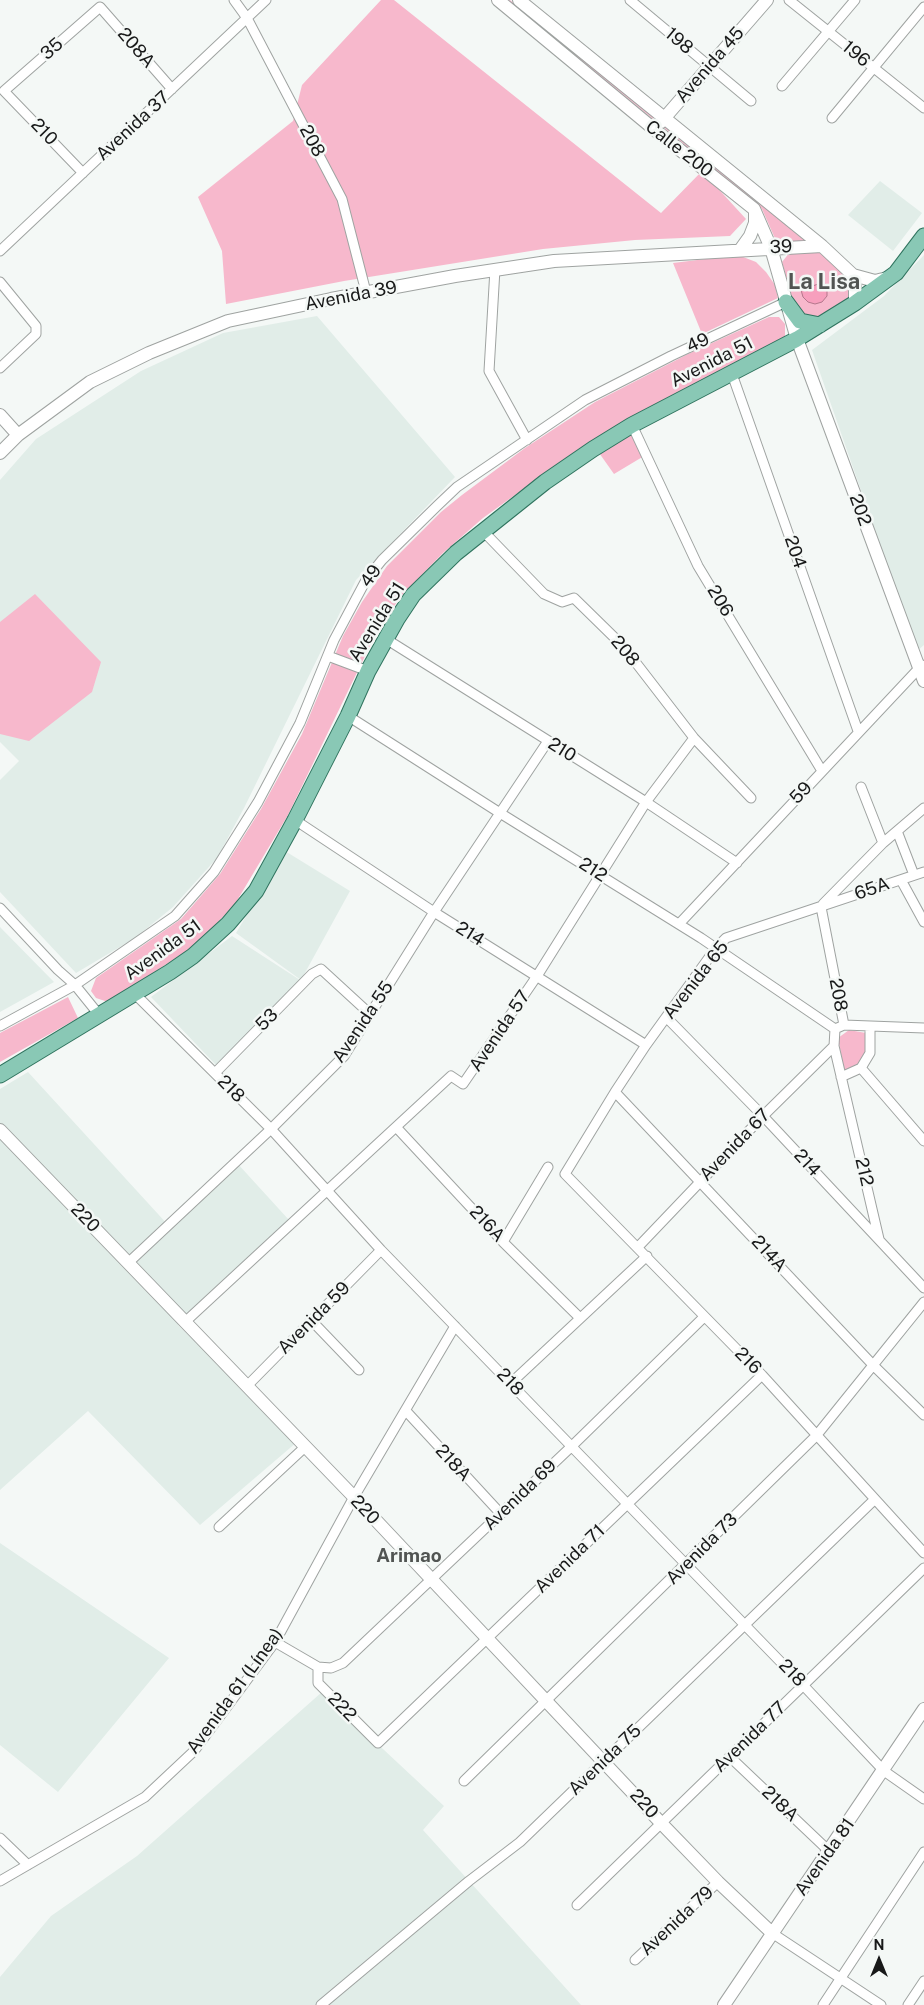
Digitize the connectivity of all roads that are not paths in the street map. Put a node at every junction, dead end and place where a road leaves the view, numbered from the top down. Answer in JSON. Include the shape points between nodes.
{"nodes":[{"id":1,"x":234,"y":0,"type":"edge"},
{"id":2,"x":266,"y":0,"type":"edge"},
{"id":3,"x":498,"y":0,"type":"edge"},
{"id":4,"x":519,"y":0,"type":"edge"},
{"id":5,"x":630,"y":0,"type":"edge"},
{"id":6,"x":767,"y":0,"type":"edge"},
{"id":7,"x":789,"y":0,"type":"edge"},
{"id":8,"x":855,"y":0,"type":"edge"},
{"id":9,"x":100,"y":7,"type":"joint"},
{"id":10,"x":924,"y":7,"type":"edge"},
{"id":11,"x":247,"y":18,"type":"junction"},
{"id":12,"x":829,"y":31,"type":"junction"},
{"id":13,"x":710,"y":66,"type":"junction"},
{"id":14,"x":875,"y":69,"type":"junction"},
{"id":15,"x":782,"y":86,"type":"dead end"},
{"id":16,"x":172,"y":89,"type":"junction"},
{"id":17,"x":4,"y":91,"type":"joint"},
{"id":18,"x":751,"y":101,"type":"dead end"},
{"id":19,"x":924,"y":108,"type":"edge"},
{"id":20,"x":665,"y":117,"type":"junction"},
{"id":21,"x":832,"y":118,"type":"dead end"},
{"id":22,"x":655,"y":130,"type":"junction"},
{"id":23,"x":83,"y":173,"type":"junction"},
{"id":24,"x":754,"y":209,"type":"junction"},
{"id":25,"x":924,"y":236,"type":"edge"},
{"id":26,"x":822,"y":246,"type":"junction"},
{"id":27,"x":772,"y":248,"type":"junction"},
{"id":28,"x":740,"y":250,"type":"junction"},
{"id":29,"x":0,"y":251,"type":"edge"},
{"id":30,"x":495,"y":269,"type":"junction"},
{"id":31,"x":853,"y":274,"type":"junction"},
{"id":32,"x":779,"y":277,"type":"junction"},
{"id":33,"x":887,"y":278,"type":"junction"},
{"id":34,"x":0,"y":282,"type":"edge"},
{"id":35,"x":366,"y":292,"type":"junction"},
{"id":36,"x":786,"y":302,"type":"junction"},
{"id":37,"x":855,"y":303,"type":"junction"},
{"id":38,"x":820,"y":325,"type":"junction"},
{"id":39,"x":797,"y":339,"type":"junction"},
{"id":40,"x":0,"y":368,"type":"edge"},
{"id":41,"x":732,"y":374,"type":"junction"},
{"id":42,"x":0,"y":415,"type":"edge"},
{"id":43,"x":632,"y":424,"type":"junction"},
{"id":44,"x":18,"y":435,"type":"junction"},
{"id":45,"x":527,"y":440,"type":"junction"},
{"id":46,"x":0,"y":453,"type":"edge"},
{"id":47,"x":482,"y":531,"type":"junction"},
{"id":48,"x":386,"y":639,"type":"junction"},
{"id":49,"x":328,"y":656,"type":"junction"},
{"id":50,"x":922,"y":666,"type":"edge"},
{"id":51,"x":368,"y":671,"type":"junction"},
{"id":52,"x":924,"y":681,"type":"edge"},
{"id":53,"x":348,"y":716,"type":"junction"},
{"id":54,"x":858,"y":731,"type":"junction"},
{"id":55,"x":694,"y":738,"type":"junction"},
{"id":56,"x":548,"y":740,"type":"junction"},
{"id":57,"x":822,"y":771,"type":"junction"},
{"id":58,"x":861,"y":787,"type":"dead end"},
{"id":59,"x":751,"y":798,"type":"dead end"},
{"id":60,"x":646,"y":802,"type":"junction"},
{"id":61,"x":924,"y":808,"type":"edge"},
{"id":62,"x":500,"y":814,"type":"junction"},
{"id":63,"x":295,"y":820,"type":"junction"},
{"id":64,"x":897,"y":831,"type":"junction"},
{"id":65,"x":883,"y":843,"type":"junction"},
{"id":66,"x":736,"y":863,"type":"junction"},
{"id":67,"x":924,"y":872,"type":"edge"},
{"id":68,"x":601,"y":875,"type":"junction"},
{"id":69,"x":914,"y":875,"type":"junction"},
{"id":70,"x":901,"y":880,"type":"junction"},
{"id":71,"x":821,"y":906,"type":"junction"},
{"id":72,"x":0,"y":908,"type":"edge"},
{"id":73,"x":434,"y":912,"type":"junction"},
{"id":74,"x":924,"y":922,"type":"edge"},
{"id":75,"x":679,"y":924,"type":"junction"},
{"id":76,"x":716,"y":948,"type":"junction"},
{"id":77,"x":537,"y":976,"type":"junction"},
{"id":78,"x":75,"y":985,"type":"junction"},
{"id":79,"x":135,"y":994,"type":"junction"},
{"id":80,"x":370,"y":1014,"type":"junction"},
{"id":81,"x":100,"y":1016,"type":"junction"},
{"id":82,"x":667,"y":1018,"type":"junction"},
{"id":83,"x":844,"y":1025,"type":"junction"},
{"id":84,"x":0,"y":1026,"type":"edge"},
{"id":85,"x":870,"y":1027,"type":"junction"},
{"id":86,"x":924,"y":1028,"type":"edge"},
{"id":87,"x":835,"y":1029,"type":"junction"},
{"id":88,"x":646,"y":1045,"type":"junction"},
{"id":89,"x":834,"y":1046,"type":"junction"},
{"id":90,"x":861,"y":1068,"type":"junction"},
{"id":91,"x":215,"y":1073,"type":"junction"},
{"id":92,"x":0,"y":1075,"type":"edge"},
{"id":93,"x":841,"y":1077,"type":"junction"},
{"id":94,"x":614,"y":1092,"type":"junction"},
{"id":95,"x":763,"y":1116,"type":"junction"},
{"id":96,"x":396,"y":1127,"type":"junction"},
{"id":97,"x":271,"y":1129,"type":"junction"},
{"id":98,"x":0,"y":1130,"type":"edge"},
{"id":99,"x":924,"y":1141,"type":"edge"},
{"id":100,"x":548,"y":1167,"type":"dead end"},
{"id":101,"x":565,"y":1174,"type":"joint"},
{"id":102,"x":701,"y":1182,"type":"junction"},
{"id":103,"x":328,"y":1192,"type":"junction"},
{"id":104,"x":880,"y":1240,"type":"junction"},
{"id":105,"x":503,"y":1242,"type":"junction"},
{"id":106,"x":638,"y":1247,"type":"junction"},
{"id":107,"x":381,"y":1250,"type":"junction"},
{"id":108,"x":647,"y":1256,"type":"junction"},
{"id":109,"x":128,"y":1263,"type":"junction"},
{"id":110,"x":924,"y":1288,"type":"edge"},
{"id":111,"x":924,"y":1302,"type":"edge"},
{"id":112,"x":704,"y":1317,"type":"junction"},
{"id":113,"x":580,"y":1318,"type":"junction"},
{"id":114,"x":311,"y":1320,"type":"junction"},
{"id":115,"x":185,"y":1322,"type":"junction"},
{"id":116,"x":455,"y":1326,"type":"junction"},
{"id":117,"x":873,"y":1365,"type":"junction"},
{"id":118,"x":359,"y":1370,"type":"dead end"},
{"id":119,"x":762,"y":1375,"type":"junction"},
{"id":120,"x":511,"y":1383,"type":"junction"},
{"id":121,"x":247,"y":1386,"type":"junction"},
{"id":122,"x":406,"y":1411,"type":"junction"},
{"id":123,"x":924,"y":1415,"type":"edge"},
{"id":124,"x":816,"y":1436,"type":"junction"},
{"id":125,"x":572,"y":1446,"type":"junction"},
{"id":126,"x":306,"y":1447,"type":"junction"},
{"id":127,"x":354,"y":1497,"type":"junction"},
{"id":128,"x":874,"y":1500,"type":"junction"},
{"id":129,"x":628,"y":1503,"type":"junction"},
{"id":130,"x":501,"y":1514,"type":"junction"},
{"id":131,"x":219,"y":1527,"type":"dead end"},
{"id":132,"x":924,"y":1553,"type":"edge"},
{"id":133,"x":686,"y":1564,"type":"junction"},
{"id":134,"x":924,"y":1568,"type":"edge"},
{"id":135,"x":431,"y":1581,"type":"junction"},
{"id":136,"x":745,"y":1625,"type":"junction"},
{"id":137,"x":487,"y":1638,"type":"junction"},
{"id":138,"x":274,"y":1642,"type":"junction"},
{"id":139,"x":318,"y":1667,"type":"junction"},
{"id":140,"x":331,"y":1668,"type":"joint"},
{"id":141,"x":804,"y":1685,"type":"junction"},
{"id":142,"x":546,"y":1702,"type":"junction"},
{"id":143,"x":924,"y":1709,"type":"edge"},
{"id":144,"x":378,"y":1742,"type":"joint"},
{"id":145,"x":730,"y":1757,"type":"junction"},
{"id":146,"x":604,"y":1760,"type":"junction"},
{"id":147,"x":884,"y":1771,"type":"junction"},
{"id":148,"x":464,"y":1781,"type":"dead end"},
{"id":149,"x":924,"y":1799,"type":"edge"},
{"id":150,"x":661,"y":1823,"type":"junction"},
{"id":151,"x":0,"y":1838,"type":"edge"},
{"id":152,"x":830,"y":1852,"type":"junction"},
{"id":153,"x":924,"y":1852,"type":"edge"},
{"id":154,"x":28,"y":1865,"type":"junction"},
{"id":155,"x":0,"y":1881,"type":"edge"},
{"id":156,"x":718,"y":1882,"type":"junction"},
{"id":157,"x":577,"y":1905,"type":"dead end"},
{"id":158,"x":772,"y":1933,"type":"junction"},
{"id":159,"x":635,"y":1960,"type":"dead end"},
{"id":160,"x":841,"y":1978,"type":"junction"},
{"id":161,"x":924,"y":1981,"type":"edge"},
{"id":162,"x":321,"y":2005,"type":"edge"},
{"id":163,"x":724,"y":2005,"type":"edge"},
{"id":164,"x":824,"y":2005,"type":"edge"},
{"id":165,"x":881,"y":2005,"type":"edge"},
{"id":166,"x":908,"y":2005,"type":"edge"}],
"edges":[{"from":1,"to":11,"type":"street","name":"208"},
{"from":2,"to":11,"type":"street","name":"Avenida 37"},
{"from":3,"to":22,"type":"street","name":"Calle 200"},
{"from":4,"to":20,"type":"street","name":"Calle 200"},
{"from":5,"to":13,"type":"street","name":"198"},
{"from":6,"to":13,"type":"street","name":"Avenida 45"},
{"from":7,"to":12,"type":"street","name":"196"},
{"from":8,"to":12,"type":"street"},
{"from":9,"to":16,"type":"street","name":"208A"},
{"from":9,"to":17,"type":"street","name":"35"},
{"from":10,"to":14,"type":"street"},
{"from":11,"to":16,"type":"street","name":"Avenida 37"},
{"from":11,"to":35,"type":"street","name":"208","via":[[342,198]]},
{"from":12,"to":14,"type":"street","name":"196"},
{"from":12,"to":15,"type":"street"},
{"from":13,"to":18,"type":"street","name":"198"},
{"from":13,"to":20,"type":"street","name":"Avenida 45"},
{"from":14,"to":19,"type":"street","name":"196"},
{"from":14,"to":21,"type":"street"},
{"from":16,"to":23,"type":"street","name":"Avenida 37"},
{"from":17,"to":23,"type":"street","name":"210"},
{"from":20,"to":22,"type":"street","name":"Avenida 45"},
{"from":20,"to":26,"type":"street","name":"Calle 200"},
{"from":22,"to":24,"type":"street","name":"Calle 200"},
{"from":23,"to":29,"type":"street","name":"Avenida 37"},
{"from":24,"to":27,"type":"street","name":"Calle 200"},
{"from":24,"to":28,"type":"street","via":[[755,223]]},
{"from":25,"to":33,"type":"main road","name":"Avenida 51","via":[[896,273]]},
{"from":26,"to":27,"type":"street","name":"39"},
{"from":26,"to":31,"type":"street","name":"Calle 200"},
{"from":27,"to":28,"type":"street","name":"39"},
{"from":27,"to":32,"type":"street","name":"Calle 200"},
{"from":28,"to":30,"type":"street","name":"Avenida 39","via":[[554,261]]},
{"from":28,"to":32,"type":"street","via":[[760,256]]},
{"from":30,"to":35,"type":"street","name":"Avenida 39"},
{"from":30,"to":45,"type":"street","via":[[490,372]]},
{"from":31,"to":33,"type":"street","name":"Calle 200","via":[[875,281]]},
{"from":31,"to":37,"type":"street"},
{"from":32,"to":36,"type":"street","name":"Calle 200"},
{"from":33,"to":37,"type":"main road","name":"Avenida 51"},
{"from":34,"to":40,"type":"street","via":[[36,326],[36,334]]},
{"from":35,"to":44,"type":"street","name":"Avenida 39","via":[[228,321],[158,350],[76,391]]},
{"from":36,"to":38,"type":"main road","via":[[800,321]]},
{"from":36,"to":39,"type":"street","name":"Calle 200"},
{"from":36,"to":45,"type":"street","name":"49","via":[[585,400]]},
{"from":37,"to":38,"type":"main road","name":"Avenida 51"},
{"from":38,"to":39,"type":"main road","name":"Avenida 51"},
{"from":39,"to":41,"type":"main road","name":"Avenida 51"},
{"from":39,"to":50,"type":"street","name":"202"},
{"from":41,"to":43,"type":"main road","name":"Avenida 51"},
{"from":41,"to":54,"type":"street","name":"204"},
{"from":42,"to":44,"type":"street"},
{"from":43,"to":47,"type":"main road","name":"Avenida 51","via":[[545,482]]},
{"from":43,"to":57,"type":"street","name":"206","via":[[698,566]]},
{"from":44,"to":46,"type":"street","name":"Avenida 39"},
{"from":45,"to":49,"type":"street","name":"49","via":[[458,487],[382,560],[366,580]]},
{"from":47,"to":48,"type":"main road","name":"Avenida 51","via":[[413,595]]},
{"from":47,"to":55,"type":"street","name":"208","via":[[544,594],[562,602],[574,598],[624,646]]},
{"from":48,"to":51,"type":"main road","name":"Avenida 51"},
{"from":48,"to":56,"type":"street","name":"210"},
{"from":49,"to":51,"type":"street"},
{"from":49,"to":78,"type":"street","name":"49","via":[[300,724],[258,802],[214,872],[175,916]]},
{"from":50,"to":52,"type":"street","name":"202"},
{"from":50,"to":54,"type":"street","name":"59"},
{"from":51,"to":53,"type":"main road","name":"Avenida 51"},
{"from":53,"to":62,"type":"street","name":"212"},
{"from":53,"to":63,"type":"main road","name":"Avenida 51"},
{"from":54,"to":57,"type":"street","name":"59"},
{"from":55,"to":59,"type":"street","name":"208"},
{"from":55,"to":60,"type":"street","name":"Avenida 57"},
{"from":56,"to":60,"type":"street","name":"210"},
{"from":56,"to":62,"type":"street","name":"Avenida 55"},
{"from":57,"to":66,"type":"street","name":"59"},
{"from":58,"to":65,"type":"street"},
{"from":60,"to":66,"type":"street","name":"210"},
{"from":60,"to":68,"type":"street","name":"Avenida 57"},
{"from":61,"to":64,"type":"street","name":"Avenida 65"},
{"from":62,"to":68,"type":"street","name":"212"},
{"from":62,"to":73,"type":"street","name":"Avenida 55"},
{"from":63,"to":73,"type":"street","name":"214"},
{"from":63,"to":79,"type":"main road","name":"Avenida 51","via":[[256,890],[228,924],[193,956]]},
{"from":64,"to":65,"type":"street","name":"Avenida 65"},
{"from":64,"to":69,"type":"street"},
{"from":65,"to":71,"type":"street","name":"Avenida 65"},
{"from":66,"to":75,"type":"street","name":"59"},
{"from":67,"to":69,"type":"street","name":"65A"},
{"from":68,"to":75,"type":"street","name":"212"},
{"from":68,"to":77,"type":"street","name":"Avenida 57"},
{"from":69,"to":70,"type":"street","name":"65A"},
{"from":70,"to":71,"type":"street","name":"65A"},
{"from":70,"to":74,"type":"street"},
{"from":71,"to":76,"type":"street","name":"Avenida 65","via":[[726,938]]},
{"from":71,"to":83,"type":"street","name":"208"},
{"from":72,"to":78,"type":"street"},
{"from":73,"to":77,"type":"street","name":"214"},
{"from":73,"to":80,"type":"street","name":"Avenida 55"},
{"from":75,"to":76,"type":"street","name":"212"},
{"from":76,"to":82,"type":"street","name":"Avenida 65"},
{"from":76,"to":87,"type":"street","name":"212"},
{"from":77,"to":88,"type":"street","name":"214"},
{"from":77,"to":96,"type":"street","name":"Avenida 57","via":[[464,1084],[451,1076]]},
{"from":78,"to":81,"type":"street"},
{"from":78,"to":84,"type":"street","name":"49"},
{"from":79,"to":81,"type":"main road","name":"Avenida 51"},
{"from":79,"to":91,"type":"street","name":"218"},
{"from":80,"to":91,"type":"street","name":"53","via":[[321,969],[312,974]]},
{"from":80,"to":97,"type":"street","name":"Avenida 55","via":[[344,1056]]},
{"from":81,"to":92,"type":"main road","name":"Avenida 51"},
{"from":82,"to":88,"type":"street","name":"Avenida 65"},
{"from":82,"to":95,"type":"street","name":"214"},
{"from":83,"to":85,"type":"street"},
{"from":83,"to":87,"type":"street"},
{"from":85,"to":86,"type":"street"},
{"from":85,"to":90,"type":"street","via":[[870,1053]]},
{"from":87,"to":89,"type":"street","name":"212"},
{"from":88,"to":94,"type":"street","name":"Avenida 65"},
{"from":89,"to":93,"type":"street","name":"212"},
{"from":89,"to":95,"type":"street","name":"Avenida 67"},
{"from":90,"to":93,"type":"street"},
{"from":90,"to":99,"type":"street"},
{"from":91,"to":97,"type":"street","name":"218"},
{"from":93,"to":104,"type":"street","name":"212"},
{"from":94,"to":101,"type":"street","name":"Avenida 65"},
{"from":94,"to":102,"type":"street","name":"214A"},
{"from":95,"to":102,"type":"street","name":"Avenida 67"},
{"from":95,"to":104,"type":"street","name":"214"},
{"from":96,"to":103,"type":"street","name":"Avenida 57"},
{"from":96,"to":105,"type":"street","name":"216A"},
{"from":97,"to":103,"type":"street","name":"218"},
{"from":97,"to":109,"type":"street","name":"Avenida 55"},
{"from":98,"to":109,"type":"street","name":"220"},
{"from":100,"to":105,"type":"street"},
{"from":101,"to":106,"type":"street","name":"216"},
{"from":102,"to":106,"type":"street","name":"Avenida 67"},
{"from":102,"to":117,"type":"street","name":"214A"},
{"from":103,"to":107,"type":"street","name":"218"},
{"from":103,"to":115,"type":"street","name":"Avenida 57"},
{"from":104,"to":110,"type":"street","name":"214"},
{"from":105,"to":113,"type":"street","name":"216A"},
{"from":106,"to":108,"type":"street","name":"216"},
{"from":107,"to":114,"type":"street","name":"Avenida 59"},
{"from":107,"to":116,"type":"street","name":"218"},
{"from":108,"to":112,"type":"street","name":"216"},
{"from":108,"to":113,"type":"street"},
{"from":109,"to":115,"type":"street","name":"220"},
{"from":111,"to":117,"type":"street","name":"Avenida 73"},
{"from":112,"to":119,"type":"street","name":"216"},
{"from":112,"to":125,"type":"street","name":"Avenida 69"},
{"from":113,"to":120,"type":"street"},
{"from":114,"to":118,"type":"street"},
{"from":114,"to":121,"type":"street","name":"Avenida 59"},
{"from":115,"to":121,"type":"street","name":"220"},
{"from":116,"to":120,"type":"street","name":"218"},
{"from":116,"to":122,"type":"street","name":"Avenida 61 (Línea)"},
{"from":117,"to":123,"type":"street","name":"214A"},
{"from":117,"to":124,"type":"street","name":"Avenida 73"},
{"from":119,"to":124,"type":"street","name":"216"},
{"from":119,"to":129,"type":"street","name":"Avenida 71"},
{"from":120,"to":125,"type":"street","name":"218"},
{"from":121,"to":126,"type":"street","name":"220"},
{"from":122,"to":127,"type":"street","name":"Avenida 61 (Línea)"},
{"from":122,"to":130,"type":"street","name":"218A"},
{"from":124,"to":128,"type":"street","name":"216"},
{"from":124,"to":133,"type":"street","name":"Avenida 73"},
{"from":125,"to":129,"type":"street","name":"218"},
{"from":125,"to":130,"type":"street","name":"Avenida 69"},
{"from":126,"to":127,"type":"street","name":"220"},
{"from":126,"to":131,"type":"street"},
{"from":127,"to":135,"type":"street","name":"220"},
{"from":127,"to":138,"type":"street","name":"Avenida 61 (Línea)"},
{"from":128,"to":132,"type":"street","name":"216"},
{"from":128,"to":136,"type":"street","name":"Avenida 75"},
{"from":129,"to":133,"type":"street","name":"218"},
{"from":129,"to":137,"type":"street","name":"Avenida 71"},
{"from":130,"to":135,"type":"street","name":"Avenida 69"},
{"from":133,"to":136,"type":"street","name":"218"},
{"from":133,"to":142,"type":"street","name":"Avenida 73"},
{"from":134,"to":141,"type":"street","name":"Avenida 77"},
{"from":135,"to":137,"type":"street","name":"220"},
{"from":135,"to":140,"type":"street","name":"Avenida 69","via":[[343,1663]]},
{"from":136,"to":141,"type":"street","name":"218"},
{"from":136,"to":146,"type":"street","name":"Avenida 75"},
{"from":137,"to":142,"type":"street","name":"220"},
{"from":137,"to":144,"type":"street","name":"Avenida 71"},
{"from":138,"to":139,"type":"street","name":"222"},
{"from":138,"to":154,"type":"street","name":"Avenida 61 (Línea)","via":[[194,1751],[144,1797]]},
{"from":139,"to":140,"type":"street","name":"222"},
{"from":139,"to":144,"type":"street","name":"222","via":[[318,1683]]},
{"from":141,"to":145,"type":"street","name":"Avenida 77"},
{"from":141,"to":147,"type":"street","name":"218"},
{"from":142,"to":146,"type":"street","name":"220"},
{"from":142,"to":148,"type":"street","name":"Avenida 73"},
{"from":143,"to":147,"type":"street","name":"Avenida 81"},
{"from":145,"to":150,"type":"street","name":"Avenida 77"},
{"from":145,"to":152,"type":"street","name":"218A"},
{"from":146,"to":150,"type":"street","name":"220"},
{"from":146,"to":162,"type":"street","name":"Avenida 75","via":[[520,1842],[468,1880]]},
{"from":147,"to":149,"type":"street","name":"218"},
{"from":147,"to":152,"type":"street","name":"Avenida 81"},
{"from":150,"to":156,"type":"street","name":"220"},
{"from":150,"to":157,"type":"street","name":"Avenida 77"},
{"from":151,"to":154,"type":"street"},
{"from":152,"to":158,"type":"street","name":"Avenida 81"},
{"from":153,"to":160,"type":"street"},
{"from":154,"to":155,"type":"street","name":"Avenida 61 (Línea)"},
{"from":156,"to":158,"type":"street","name":"220"},
{"from":156,"to":159,"type":"street","name":"Avenida 79"},
{"from":158,"to":160,"type":"street"},
{"from":158,"to":163,"type":"street","name":"Avenida 81"},
{"from":160,"to":164,"type":"street"},
{"from":160,"to":165,"type":"street"},
{"from":161,"to":166,"type":"street"}]}
